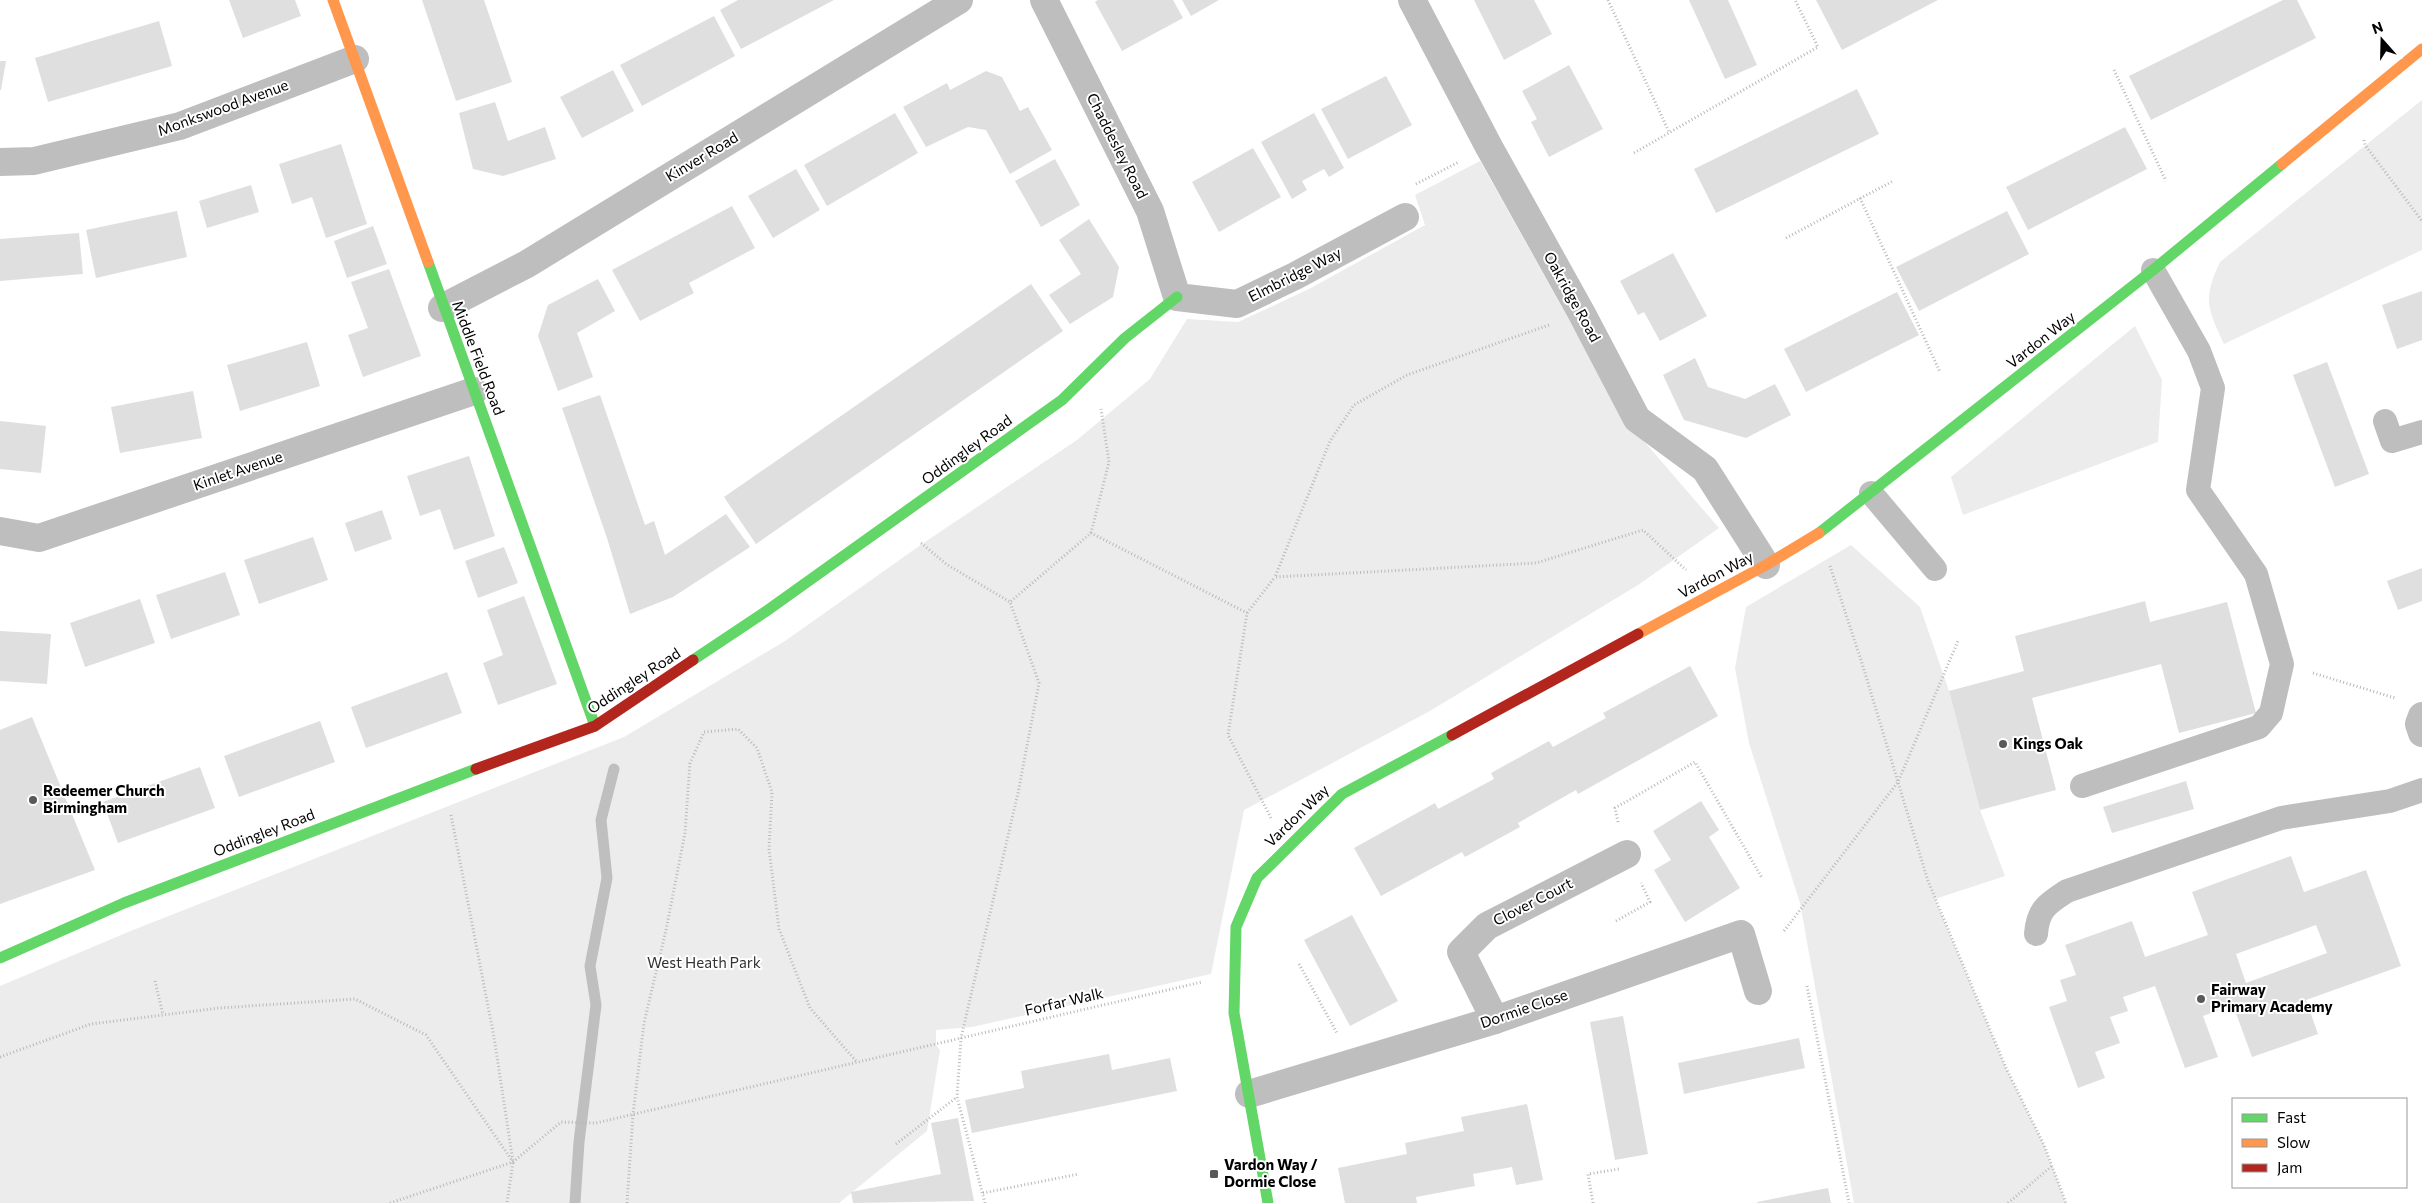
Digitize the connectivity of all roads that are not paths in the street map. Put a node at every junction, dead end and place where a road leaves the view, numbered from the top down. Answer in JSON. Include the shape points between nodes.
{"nodes":[{"id":1,"x":333,"y":0,"type":"edge"},
{"id":2,"x":959,"y":0,"type":"edge"},
{"id":3,"x":1044,"y":0,"type":"edge"},
{"id":4,"x":1412,"y":0,"type":"edge"},
{"id":5,"x":2422,"y":49,"type":"edge"},
{"id":6,"x":355,"y":58,"type":"junction"},
{"id":7,"x":0,"y":162,"type":"edge"},
{"id":8,"x":1405,"y":217,"type":"road end"},
{"id":9,"x":2153,"y":270,"type":"junction"},
{"id":10,"x":1177,"y":297,"type":"junction"},
{"id":11,"x":442,"y":308,"type":"junction"},
{"id":12,"x":474,"y":390,"type":"junction"},
{"id":13,"x":2385,"y":422,"type":"dead end"},
{"id":14,"x":2422,"y":432,"type":"edge"},
{"id":15,"x":1871,"y":493,"type":"junction"},
{"id":16,"x":0,"y":531,"type":"edge"},
{"id":17,"x":1766,"y":565,"type":"junction"},
{"id":18,"x":1935,"y":569,"type":"dead end"},
{"id":19,"x":2413,"y":708,"type":"edge"},
{"id":20,"x":595,"y":726,"type":"junction"},
{"id":21,"x":2422,"y":733,"type":"edge"},
{"id":22,"x":2082,"y":786,"type":"dead end"},
{"id":23,"x":2422,"y":790,"type":"edge"},
{"id":24,"x":1627,"y":854,"type":"road end"},
{"id":25,"x":2036,"y":934,"type":"dead end"},
{"id":26,"x":0,"y":958,"type":"edge"},
{"id":27,"x":1758,"y":991,"type":"dead end"},
{"id":28,"x":1495,"y":1020,"type":"junction"},
{"id":29,"x":1249,"y":1094,"type":"junction"},
{"id":30,"x":1268,"y":1203,"type":"edge"}],
"edges":[{"from":1,"to":6,"type":"street","name":"Middle Field Road"},
{"from":2,"to":11,"type":"street","name":"Kinver Road","via":[[527,264]]},
{"from":3,"to":10,"type":"street","name":"Chaddesley Road","via":[[1150,210]]},
{"from":4,"to":17,"type":"street","name":"Oakridge Road","via":[[1637,420],[1705,469]]},
{"from":5,"to":9,"type":"street","name":"Vardon Way"},
{"from":6,"to":7,"type":"street","name":"Monkswood Avenue","via":[[180,126],[34,161]]},
{"from":6,"to":11,"type":"street","name":"Middle Field Road"},
{"from":8,"to":10,"type":"street","name":"Elmbridge Way","via":[[1237,304]]},
{"from":9,"to":15,"type":"street","name":"Vardon Way"},
{"from":9,"to":22,"type":"lane","via":[[2199,351],[2213,388],[2198,490],[2256,574],[2282,664],[2271,713],[2259,727]]},
{"from":10,"to":20,"type":"street","name":"Oddingley Road","via":[[1125,338],[1062,400],[765,612]]},
{"from":11,"to":12,"type":"street","name":"Middle Field Road"},
{"from":12,"to":16,"type":"street","name":"Kinlet Avenue","via":[[39,538]]},
{"from":12,"to":20,"type":"street","name":"Middle Field Road"},
{"from":13,"to":14,"type":"lane","via":[[2392,441]]},
{"from":15,"to":17,"type":"street","name":"Vardon Way","via":[[1818,533]]},
{"from":15,"to":18,"type":"lane"},
{"from":17,"to":29,"type":"street","name":"Vardon Way","via":[[1342,794],[1286,846],[1256,878],[1236,927],[1234,1014]]},
{"from":19,"to":21,"type":"street"},
{"from":20,"to":26,"type":"street","name":"Oddingley Road","via":[[124,903]]},
{"from":23,"to":25,"type":"lane","via":[[2390,801],[2281,818],[2067,891],[2045,907],[2038,918]]},
{"from":24,"to":28,"type":"street","name":"Clover Court","via":[[1487,926],[1461,952]]},
{"from":27,"to":28,"type":"street","name":"Dormie Close","via":[[1741,934]]},
{"from":28,"to":29,"type":"street","name":"Dormie Close"},
{"from":29,"to":30,"type":"street","name":"Vardon Way"}]}
